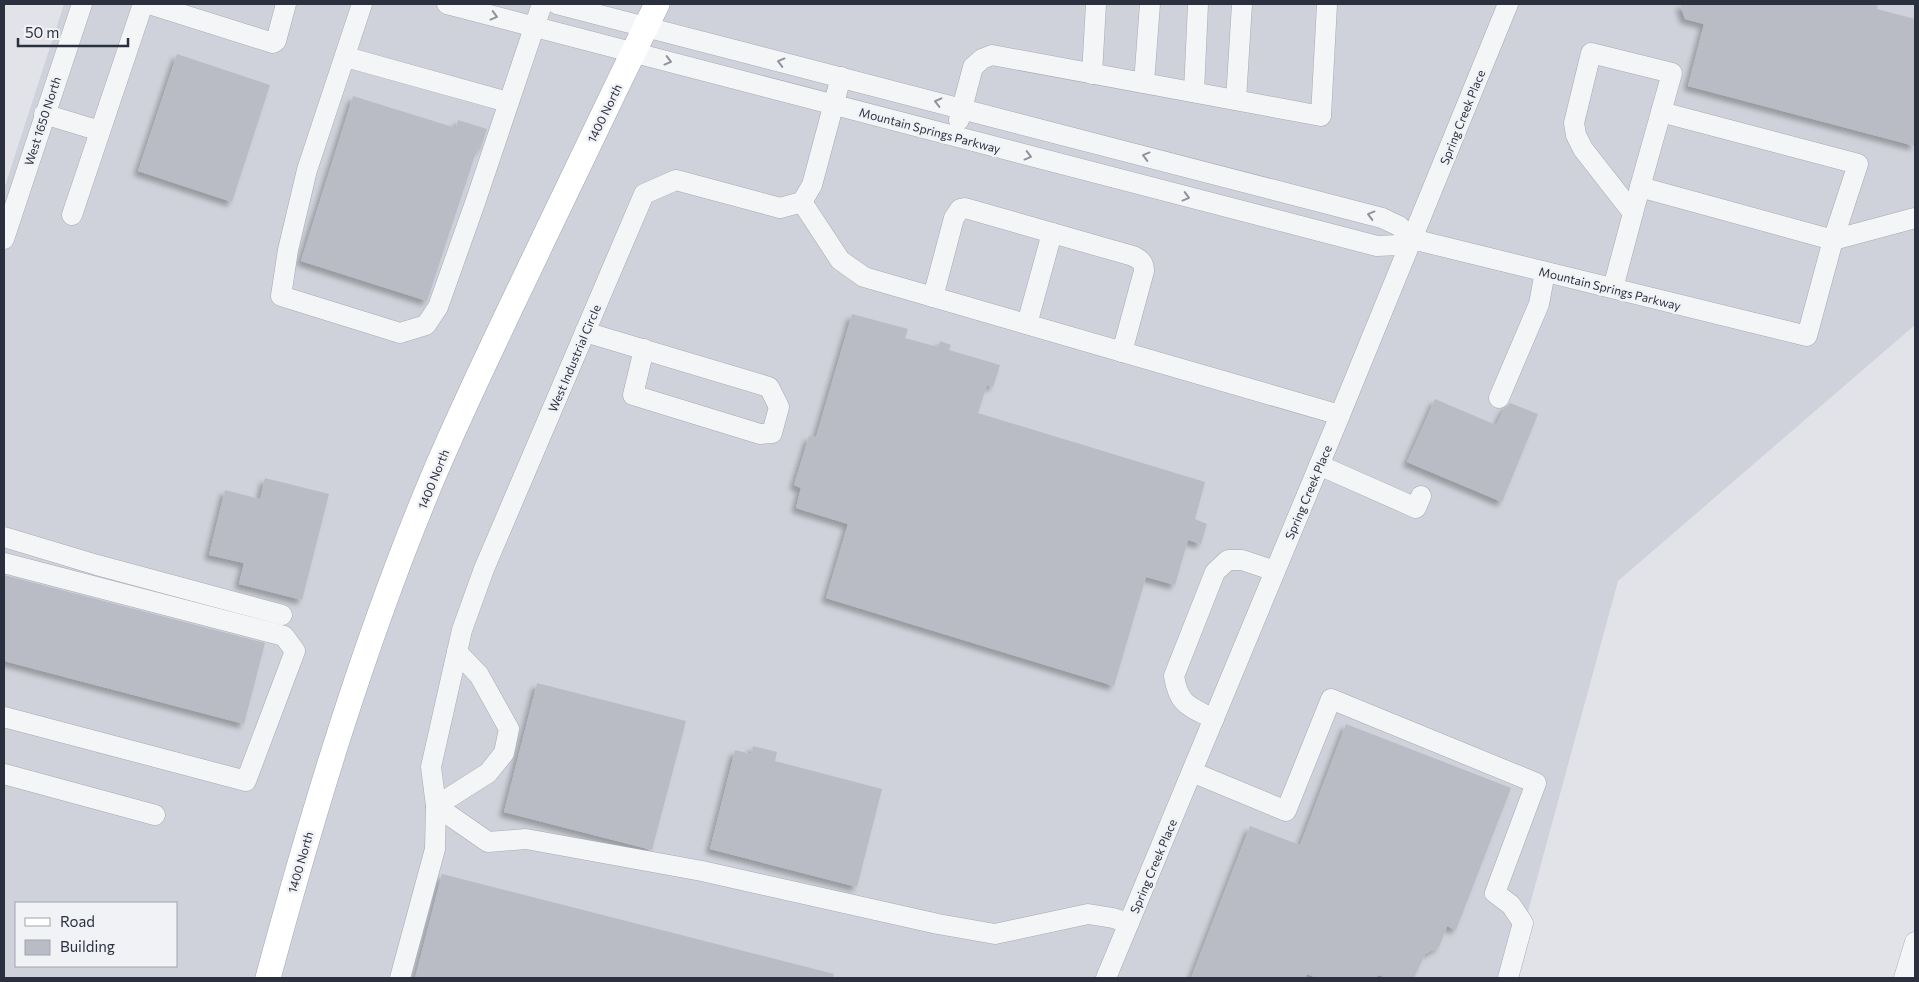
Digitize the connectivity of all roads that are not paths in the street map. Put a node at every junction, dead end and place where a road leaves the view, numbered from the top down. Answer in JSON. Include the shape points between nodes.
{"nodes":[{"id":1,"x":82,"y":4,"type":"edge"},
{"id":2,"x":143,"y":4,"type":"edge"},
{"id":3,"x":149,"y":4,"type":"edge"},
{"id":4,"x":286,"y":4,"type":"edge"},
{"id":5,"x":362,"y":4,"type":"edge"},
{"id":6,"x":447,"y":4,"type":"edge"},
{"id":7,"x":542,"y":4,"type":"edge"},
{"id":8,"x":557,"y":4,"type":"edge"},
{"id":9,"x":657,"y":4,"type":"edge"},
{"id":10,"x":1096,"y":4,"type":"edge"},
{"id":11,"x":1150,"y":4,"type":"edge"},
{"id":12,"x":1198,"y":4,"type":"edge"},
{"id":13,"x":1242,"y":4,"type":"edge"},
{"id":14,"x":1327,"y":4,"type":"edge"},
{"id":15,"x":1508,"y":4,"type":"edge"},
{"id":16,"x":644,"y":26,"type":"junction"},
{"id":17,"x":534,"y":27,"type":"junction"},
{"id":18,"x":632,"y":52,"type":"junction"},
{"id":19,"x":346,"y":57,"type":"junction"},
{"id":20,"x":1092,"y":74,"type":"junction"},
{"id":21,"x":841,"y":77,"type":"junction"},
{"id":22,"x":1144,"y":83,"type":"junction"},
{"id":23,"x":1194,"y":92,"type":"junction"},
{"id":24,"x":1236,"y":100,"type":"junction"},
{"id":25,"x":508,"y":102,"type":"junction"},
{"id":26,"x":834,"y":105,"type":"junction"},
{"id":27,"x":962,"y":109,"type":"junction"},
{"id":28,"x":1661,"y":112,"type":"junction"},
{"id":29,"x":44,"y":114,"type":"junction"},
{"id":30,"x":100,"y":131,"type":"junction"},
{"id":31,"x":954,"y":136,"type":"junction"},
{"id":32,"x":1640,"y":187,"type":"junction"},
{"id":33,"x":802,"y":202,"type":"junction"},
{"id":34,"x":1633,"y":213,"type":"junction"},
{"id":35,"x":72,"y":214,"type":"dead end"},
{"id":36,"x":1915,"y":218,"type":"edge"},
{"id":37,"x":1052,"y":233,"type":"junction"},
{"id":38,"x":4,"y":239,"type":"edge"},
{"id":39,"x":1412,"y":239,"type":"junction"},
{"id":40,"x":1832,"y":240,"type":"junction"},
{"id":41,"x":1545,"y":272,"type":"junction"},
{"id":42,"x":1613,"y":288,"type":"junction"},
{"id":43,"x":933,"y":297,"type":"junction"},
{"id":44,"x":1027,"y":324,"type":"junction"},
{"id":45,"x":586,"y":332,"type":"junction"},
{"id":46,"x":644,"y":349,"type":"junction"},
{"id":47,"x":1122,"y":352,"type":"junction"},
{"id":48,"x":1499,"y":398,"type":"dead end"},
{"id":49,"x":1340,"y":416,"type":"junction"},
{"id":50,"x":1319,"y":465,"type":"junction"},
{"id":51,"x":1421,"y":496,"type":"dead end"},
{"id":52,"x":4,"y":537,"type":"edge"},
{"id":53,"x":4,"y":563,"type":"edge"},
{"id":54,"x":1275,"y":571,"type":"junction"},
{"id":55,"x":282,"y":615,"type":"dead end"},
{"id":56,"x":457,"y":652,"type":"junction"},
{"id":57,"x":4,"y":717,"type":"edge"},
{"id":58,"x":1214,"y":719,"type":"junction"},
{"id":59,"x":1192,"y":772,"type":"junction"},
{"id":60,"x":4,"y":774,"type":"edge"},
{"id":61,"x":436,"y":806,"type":"junction"},
{"id":62,"x":155,"y":815,"type":"dead end"},
{"id":63,"x":1129,"y":923,"type":"junction"},
{"id":64,"x":1915,"y":942,"type":"edge"},
{"id":65,"x":268,"y":978,"type":"edge"},
{"id":66,"x":400,"y":978,"type":"edge"},
{"id":67,"x":1106,"y":978,"type":"edge"},
{"id":68,"x":1508,"y":978,"type":"edge"},
{"id":69,"x":1904,"y":978,"type":"edge"}],
"edges":[{"from":1,"to":29,"type":"street","name":"West 1650 North"},
{"from":2,"to":30,"type":"street"},
{"from":3,"to":4,"type":"street","via":[[273,43]]},
{"from":5,"to":19,"type":"street"},
{"from":6,"to":17,"type":"street","name":"Mountain Springs Parkway","one_way":true},
{"from":7,"to":17,"type":"street"},
{"from":8,"to":16,"type":"street","name":"Mountain Springs Parkway"},
{"from":9,"to":16,"type":"main road","name":"1400 North"},
{"from":10,"to":20,"type":"street"},
{"from":11,"to":22,"type":"street"},
{"from":12,"to":23,"type":"street"},
{"from":13,"to":24,"type":"street"},
{"from":14,"to":24,"type":"street","via":[[1321,116]]},
{"from":15,"to":39,"type":"street","name":"Spring Creek Place"},
{"from":16,"to":18,"type":"main road","name":"1400 North"},
{"from":21,"to":16,"type":"street","name":"Mountain Springs Parkway","one_way":true},
{"from":17,"to":18,"type":"street","name":"Mountain Springs Parkway"},
{"from":17,"to":25,"type":"street"},
{"from":18,"to":26,"type":"street","name":"Mountain Springs Parkway","one_way":true},
{"from":18,"to":65,"type":"main road","name":"1400 North","via":[[473,386],[396,572],[353,690]]},
{"from":19,"to":25,"type":"street"},
{"from":19,"to":25,"type":"street","via":[[307,170],[281,296],[400,333],[426,324],[438,307]]},
{"from":20,"to":22,"type":"street"},
{"from":20,"to":27,"type":"street","via":[[992,55],[982,58],[973,67]]},
{"from":21,"to":26,"type":"street"},
{"from":27,"to":21,"type":"street","name":"Mountain Springs Parkway","one_way":true},
{"from":22,"to":23,"type":"street"},
{"from":23,"to":24,"type":"street"},
{"from":26,"to":31,"type":"street","name":"Mountain Springs Parkway"},
{"from":26,"to":33,"type":"street","via":[[812,185]]},
{"from":27,"to":31,"type":"street"},
{"from":39,"to":27,"type":"street","name":"Mountain Springs Parkway","one_way":true,"via":[[1399,226],[1382,218]]},
{"from":28,"to":32,"type":"street"},
{"from":28,"to":34,"type":"street","via":[[1672,73],[1591,53],[1574,123],[1576,135]]},
{"from":28,"to":40,"type":"street","via":[[1858,164]]},
{"from":29,"to":30,"type":"street"},
{"from":29,"to":38,"type":"street","name":"West 1650 North"},
{"from":30,"to":35,"type":"street"},
{"from":31,"to":39,"type":"street","name":"Mountain Springs Parkway","one_way":true,"via":[[1377,246],[1399,245]]},
{"from":32,"to":34,"type":"street"},
{"from":32,"to":40,"type":"street"},
{"from":33,"to":43,"type":"street","via":[[840,260],[864,277]]},
{"from":33,"to":45,"type":"street","name":"West Industrial Circle","via":[[780,208],[676,180],[644,194]]},
{"from":34,"to":42,"type":"street"},
{"from":36,"to":40,"type":"street"},
{"from":37,"to":43,"type":"street","via":[[960,209],[954,218]]},
{"from":37,"to":44,"type":"street"},
{"from":37,"to":47,"type":"street","via":[[1133,256],[1144,264]]},
{"from":39,"to":41,"type":"street","name":"Mountain Springs Parkway"},
{"from":39,"to":49,"type":"street","name":"Spring Creek Place"},
{"from":40,"to":42,"type":"street","name":"Mountain Springs Parkway","via":[[1807,336]]},
{"from":41,"to":42,"type":"street","name":"Mountain Springs Parkway"},
{"from":41,"to":48,"type":"street","via":[[1539,304]]},
{"from":43,"to":44,"type":"street"},
{"from":44,"to":47,"type":"street"},
{"from":45,"to":46,"type":"street"},
{"from":45,"to":56,"type":"street","name":"West Industrial Circle","via":[[484,569]]},
{"from":46,"to":46,"type":"street","via":[[769,387],[779,407],[772,434],[760,434],[633,395]]},
{"from":47,"to":49,"type":"street"},
{"from":49,"to":50,"type":"street","name":"Spring Creek Place"},
{"from":50,"to":51,"type":"street","via":[[1416,508]]},
{"from":50,"to":54,"type":"street","name":"Spring Creek Place"},
{"from":52,"to":55,"type":"street"},
{"from":53,"to":57,"type":"street","via":[[284,636],[295,651],[246,780]]},
{"from":54,"to":58,"type":"street","name":"Spring Creek Place"},
{"from":54,"to":58,"type":"street","via":[[1242,560],[1228,560],[1214,572],[1174,676],[1177,691],[1185,704]]},
{"from":56,"to":61,"type":"street","name":"West Industrial Circle","via":[[430,767]]},
{"from":56,"to":61,"type":"street","via":[[479,675],[509,728],[504,753],[488,773]]},
{"from":58,"to":59,"type":"street","name":"Spring Creek Place"},
{"from":59,"to":63,"type":"street","name":"Spring Creek Place"},
{"from":59,"to":68,"type":"street","via":[[1286,811],[1331,699],[1536,783],[1495,893],[1511,905],[1523,922]]},
{"from":60,"to":62,"type":"street"},
{"from":61,"to":63,"type":"street","via":[[488,842],[526,839],[693,870],[995,934],[1088,914]]},
{"from":61,"to":66,"type":"street","name":"West Industrial Circle","via":[[435,849]]},
{"from":63,"to":67,"type":"street","name":"Spring Creek Place"},
{"from":64,"to":69,"type":"street"}]}
